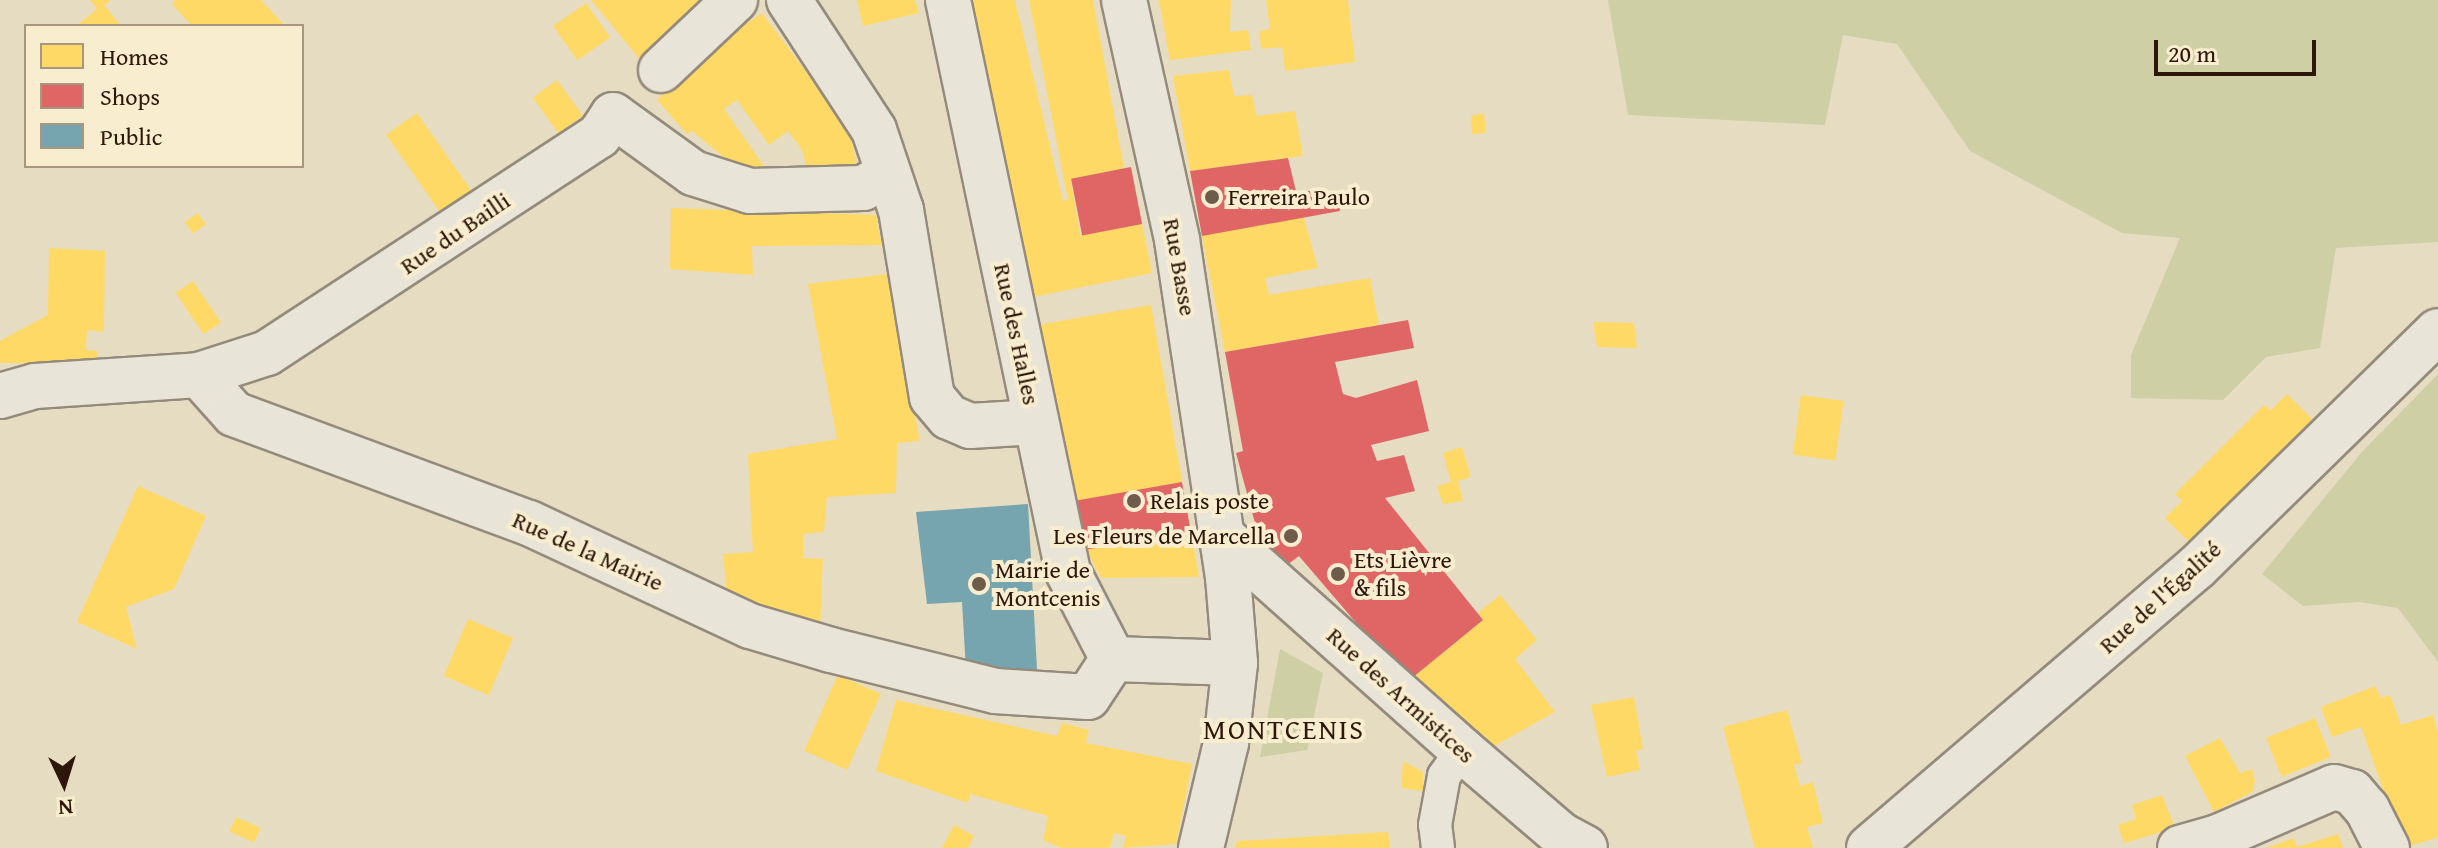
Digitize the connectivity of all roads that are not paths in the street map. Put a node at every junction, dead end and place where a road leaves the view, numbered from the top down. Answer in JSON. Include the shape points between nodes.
{"nodes":[{"id":1,"x":735,"y":0,"type":"edge"},
{"id":2,"x":789,"y":0,"type":"edge"},
{"id":3,"x":948,"y":0,"type":"edge"},
{"id":4,"x":1124,"y":0,"type":"edge"},
{"id":5,"x":661,"y":70,"type":"dead end"},
{"id":6,"x":886,"y":176,"type":"junction"},
{"id":7,"x":2438,"y":331,"type":"edge"},
{"id":8,"x":199,"y":375,"type":"junction"},
{"id":9,"x":0,"y":396,"type":"edge"},
{"id":10,"x":1036,"y":422,"type":"junction"},
{"id":11,"x":1222,"y":536,"type":"junction"},
{"id":12,"x":1113,"y":659,"type":"junction"},
{"id":13,"x":1235,"y":663,"type":"junction"},
{"id":14,"x":1462,"y":750,"type":"junction"},
{"id":15,"x":1205,"y":833,"type":"edge"},
{"id":16,"x":1438,"y":848,"type":"edge"},
{"id":17,"x":1585,"y":848,"type":"edge"},
{"id":18,"x":1869,"y":848,"type":"edge"},
{"id":19,"x":2180,"y":848,"type":"edge"},
{"id":20,"x":2387,"y":848,"type":"edge"}],
"edges":[{"from":1,"to":5,"type":"street"},
{"from":2,"to":6,"type":"street","via":[[874,130]]},
{"from":3,"to":10,"type":"street","name":"Rue des Halles"},
{"from":4,"to":11,"type":"street","name":"Rue Basse","via":[[1177,240]]},
{"from":6,"to":8,"type":"street","name":"Rue du Bailli","via":[[863,188],[750,191],[693,173],[613,115],[599,136],[330,316],[267,353]]},
{"from":6,"to":10,"type":"street","via":[[901,210],[932,397],[949,417],[970,426]]},
{"from":7,"to":18,"type":"street","name":"Rue de l'Égalité","via":[[2197,567]]},
{"from":8,"to":9,"type":"street","name":"Rue du Bailli","via":[[35,386]]},
{"from":8,"to":12,"type":"street","name":"Rue de la Mairie","via":[[234,414],[529,523],[750,626],[995,691],[1088,697]]},
{"from":10,"to":12,"type":"street","name":"Rue des Halles","via":[[1068,572]]},
{"from":11,"to":13,"type":"street","name":"Rue Basse"},
{"from":11,"to":14,"type":"street","name":"Rue des Armistices"},
{"from":12,"to":13,"type":"street"},
{"from":13,"to":15,"type":"street","name":"Rue Basse","via":[[1226,743]]},
{"from":14,"to":16,"type":"lane","via":[[1444,776],[1435,825]]},
{"from":14,"to":17,"type":"street","name":"Rue des Armistices","via":[[1561,835]]},
{"from":19,"to":20,"type":"street","via":[[2334,787],[2352,792],[2367,809]]}]}
